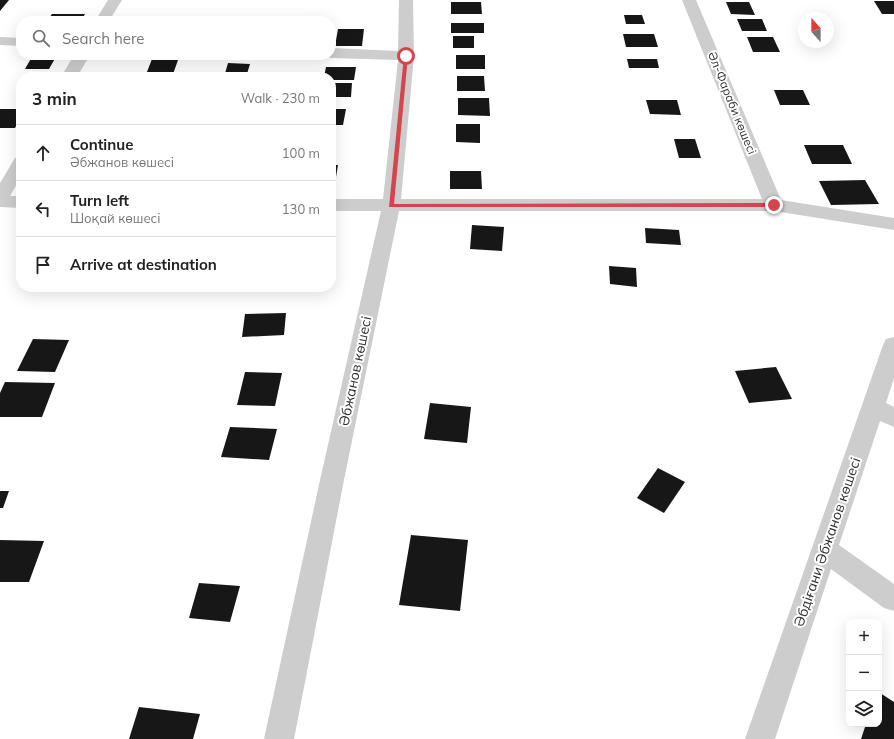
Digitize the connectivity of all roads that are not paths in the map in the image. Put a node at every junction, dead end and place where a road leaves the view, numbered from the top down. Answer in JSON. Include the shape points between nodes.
{"nodes":[{"id":1,"x":115,"y":0,"type":"edge"},
{"id":2,"x":406,"y":0,"type":"edge"},
{"id":3,"x":690,"y":0,"type":"edge"},
{"id":4,"x":105,"y":16,"type":"edge"},
{"id":5,"x":0,"y":41,"type":"edge"},
{"id":6,"x":16,"y":42,"type":"edge"},
{"id":7,"x":336,"y":53,"type":"edge"},
{"id":8,"x":406,"y":56,"type":"junction"},
{"id":9,"x":79,"y":60,"type":"edge"},
{"id":10,"x":72,"y":72,"type":"edge"},
{"id":11,"x":16,"y":171,"type":"edge"},
{"id":12,"x":0,"y":198,"type":"edge"},
{"id":13,"x":0,"y":202,"type":"edge"},
{"id":14,"x":16,"y":202,"type":"edge"},
{"id":15,"x":336,"y":205,"type":"edge"},
{"id":16,"x":774,"y":205,"type":"junction"},
{"id":17,"x":391,"y":206,"type":"junction"},
{"id":18,"x":894,"y":224,"type":"edge"},
{"id":19,"x":894,"y":345,"type":"edge"},
{"id":20,"x":883,"y":412,"type":"edge"},
{"id":21,"x":825,"y":550,"type":"junction"},
{"id":22,"x":894,"y":599,"type":"edge"},
{"id":23,"x":279,"y":739,"type":"edge"},
{"id":24,"x":760,"y":739,"type":"edge"}],
"edges":[{"from":1,"to":4,"type":"street"},
{"from":2,"to":8,"type":"street","name":"Әбжанов көшесі"},
{"from":3,"to":16,"type":"street","name":"Әл-Фараби көшесі"},
{"from":5,"to":6,"type":"street"},
{"from":7,"to":8,"type":"street"},
{"from":8,"to":17,"type":"street","name":"Әбжанов көшесі"},
{"from":9,"to":10,"type":"street"},
{"from":11,"to":12,"type":"street"},
{"from":13,"to":14,"type":"street"},
{"from":15,"to":17,"type":"street"},
{"from":16,"to":17,"type":"street"},
{"from":16,"to":18,"type":"street"},
{"from":17,"to":23,"type":"street","name":"Әбжанов көшесі"},
{"from":19,"to":20,"type":"street","name":"Әбдіғани Әбжанов көшесі"},
{"from":20,"to":21,"type":"street","name":"Әбдіғани Әбжанов көшесі"},
{"from":21,"to":22,"type":"street"},
{"from":21,"to":24,"type":"street","name":"Әбдіғани Әбжанов көшесі"}]}
